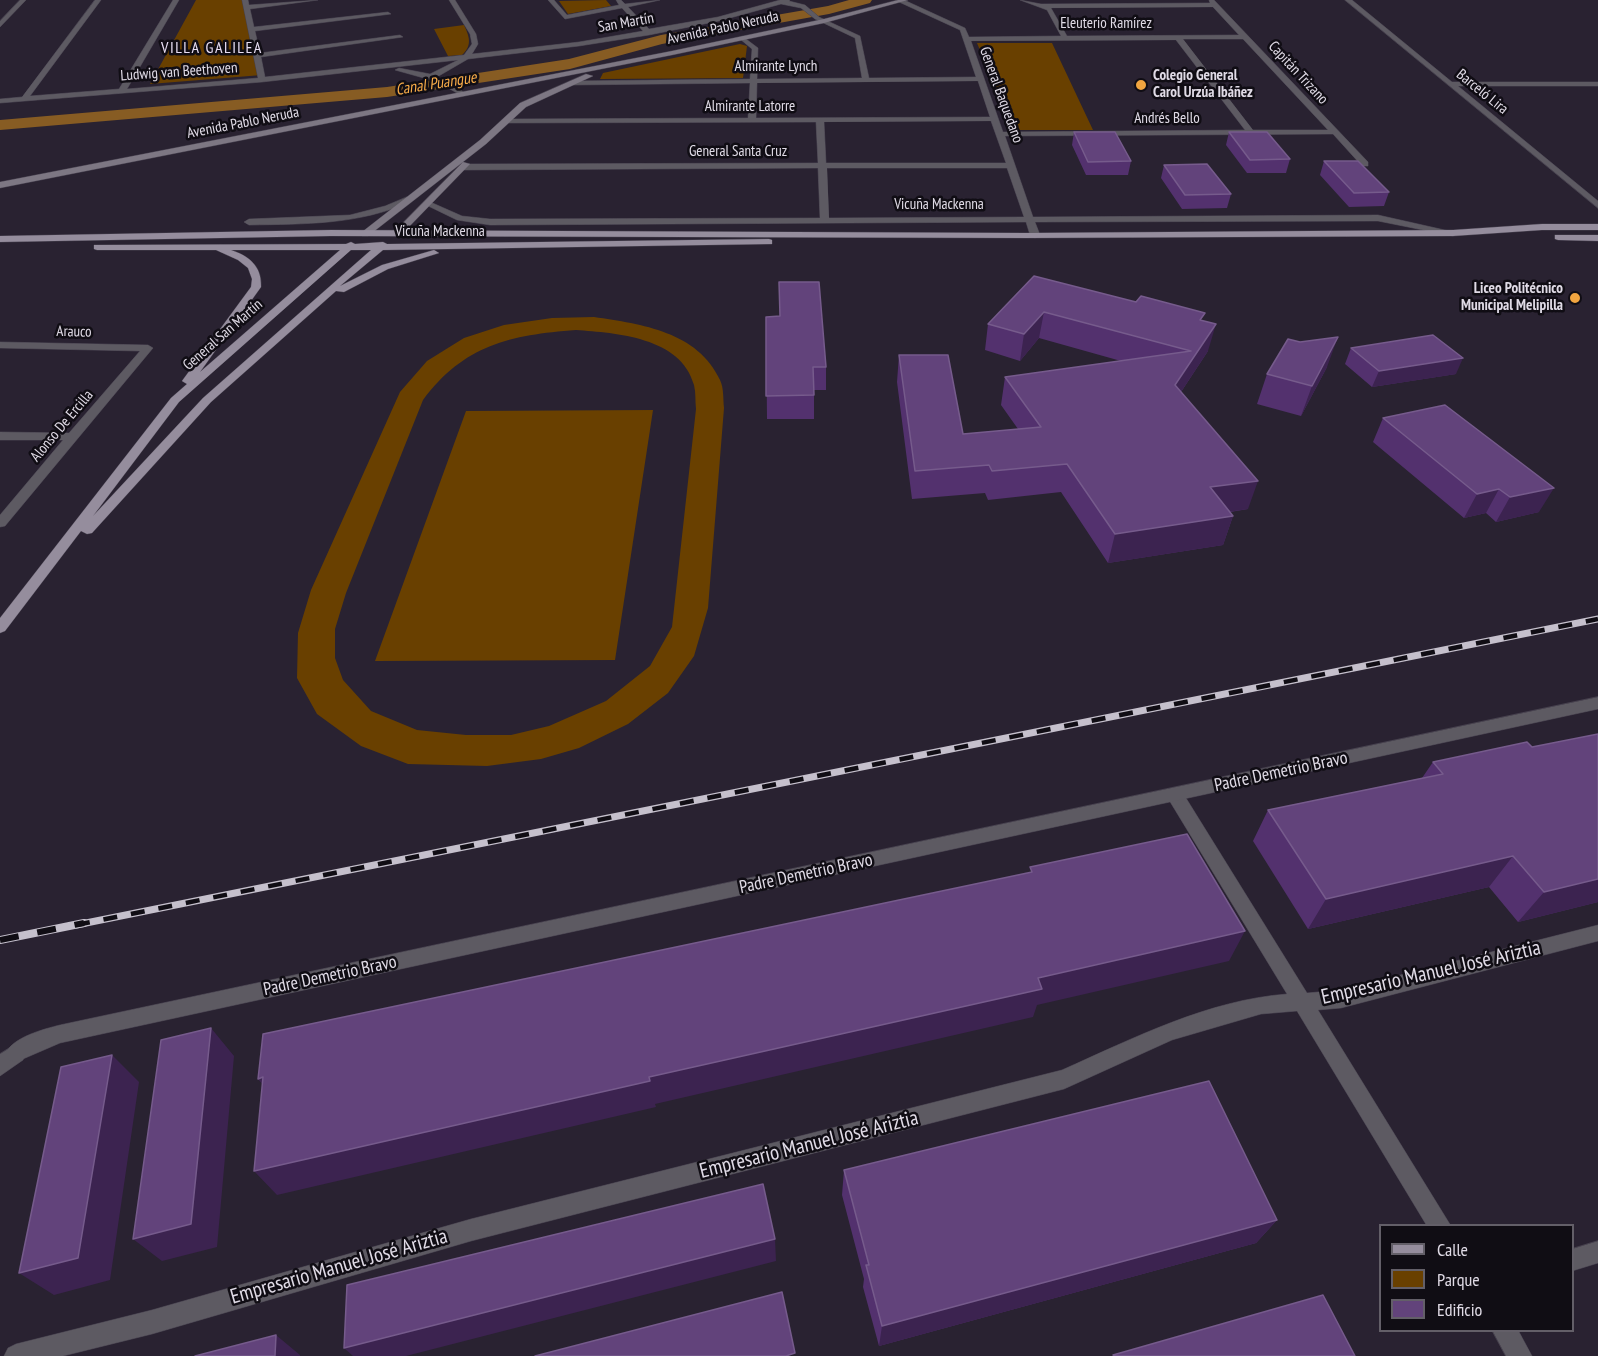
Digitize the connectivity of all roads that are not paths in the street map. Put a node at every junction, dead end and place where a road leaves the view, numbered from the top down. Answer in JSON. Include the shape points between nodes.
{"nodes":[{"id":1,"x":22,"y":0,"type":"edge"},
{"id":2,"x":98,"y":0,"type":"edge"},
{"id":3,"x":176,"y":0,"type":"edge"},
{"id":4,"x":315,"y":0,"type":"edge"},
{"id":5,"x":452,"y":0,"type":"edge"},
{"id":6,"x":551,"y":0,"type":"edge"},
{"id":7,"x":617,"y":0,"type":"edge"},
{"id":8,"x":657,"y":0,"type":"edge"},
{"id":9,"x":1023,"y":0,"type":"edge"},
{"id":10,"x":1348,"y":0,"type":"edge"},
{"id":11,"x":903,"y":1,"type":"edge"},
{"id":12,"x":786,"y":2,"type":"edge"},
{"id":13,"x":1213,"y":3,"type":"edge"},
{"id":14,"x":246,"y":4,"type":"edge"},
{"id":15,"x":623,"y":6,"type":"junction"},
{"id":16,"x":1040,"y":6,"type":"junction"},
{"id":17,"x":388,"y":14,"type":"dead end"},
{"id":18,"x":820,"y":19,"type":"junction"},
{"id":19,"x":0,"y":25,"type":"edge"},
{"id":20,"x":251,"y":29,"type":"junction"},
{"id":21,"x":649,"y":33,"type":"junction"},
{"id":22,"x":400,"y":37,"type":"dead end"},
{"id":23,"x":1178,"y":37,"type":"junction"},
{"id":24,"x":1245,"y":37,"type":"junction"},
{"id":25,"x":742,"y":38,"type":"junction"},
{"id":26,"x":1065,"y":38,"type":"junction"},
{"id":27,"x":966,"y":39,"type":"junction"},
{"id":28,"x":258,"y":55,"type":"junction"},
{"id":29,"x":466,"y":57,"type":"junction"},
{"id":30,"x":651,"y":57,"type":"junction"},
{"id":31,"x":383,"y":67,"type":"junction"},
{"id":32,"x":566,"y":74,"type":"junction"},
{"id":33,"x":592,"y":75,"type":"junction"},
{"id":34,"x":430,"y":77,"type":"junction"},
{"id":35,"x":981,"y":79,"type":"junction"},
{"id":36,"x":262,"y":80,"type":"junction"},
{"id":37,"x":754,"y":80,"type":"junction"},
{"id":38,"x":866,"y":80,"type":"junction"},
{"id":39,"x":542,"y":83,"type":"junction"},
{"id":40,"x":571,"y":83,"type":"junction"},
{"id":41,"x":1451,"y":84,"type":"junction"},
{"id":42,"x":1598,"y":84,"type":"edge"},
{"id":43,"x":508,"y":87,"type":"junction"},
{"id":44,"x":491,"y":88,"type":"junction"},
{"id":45,"x":123,"y":89,"type":"junction"},
{"id":46,"x":462,"y":94,"type":"junction"},
{"id":47,"x":526,"y":95,"type":"junction"},
{"id":48,"x":24,"y":99,"type":"junction"},
{"id":49,"x":0,"y":101,"type":"edge"},
{"id":50,"x":995,"y":119,"type":"junction"},
{"id":51,"x":752,"y":120,"type":"junction"},
{"id":52,"x":820,"y":120,"type":"junction"},
{"id":53,"x":506,"y":121,"type":"junction"},
{"id":54,"x":1250,"y":132,"type":"junction"},
{"id":55,"x":1335,"y":132,"type":"junction"},
{"id":56,"x":1000,"y":134,"type":"junction"},
{"id":57,"x":483,"y":142,"type":"junction"},
{"id":58,"x":1365,"y":164,"type":"edge"},
{"id":59,"x":1011,"y":165,"type":"junction"},
{"id":60,"x":464,"y":166,"type":"junction"},
{"id":61,"x":822,"y":166,"type":"junction"},
{"id":62,"x":0,"y":185,"type":"edge"},
{"id":63,"x":407,"y":200,"type":"junction"},
{"id":64,"x":428,"y":204,"type":"junction"},
{"id":65,"x":1598,"y":205,"type":"edge"},
{"id":66,"x":1030,"y":219,"type":"junction"},
{"id":67,"x":825,"y":220,"type":"junction"},
{"id":68,"x":249,"y":222,"type":"dead end"},
{"id":69,"x":1598,"y":227,"type":"edge"},
{"id":70,"x":1489,"y":232,"type":"junction"},
{"id":71,"x":1453,"y":233,"type":"junction"},
{"id":72,"x":365,"y":234,"type":"junction"},
{"id":73,"x":398,"y":234,"type":"junction"},
{"id":74,"x":880,"y":235,"type":"junction"},
{"id":75,"x":1035,"y":235,"type":"junction"},
{"id":76,"x":1598,"y":238,"type":"edge"},
{"id":77,"x":0,"y":239,"type":"edge"},
{"id":78,"x":203,"y":246,"type":"junction"},
{"id":79,"x":349,"y":247,"type":"junction"},
{"id":80,"x":381,"y":247,"type":"junction"},
{"id":81,"x":475,"y":247,"type":"junction"},
{"id":82,"x":0,"y":248,"type":"edge"},
{"id":83,"x":310,"y":310,"type":"junction"},
{"id":84,"x":0,"y":345,"type":"edge"},
{"id":85,"x":148,"y":348,"type":"joint"},
{"id":86,"x":175,"y":400,"type":"junction"},
{"id":87,"x":0,"y":436,"type":"edge"},
{"id":88,"x":72,"y":438,"type":"junction"},
{"id":89,"x":0,"y":523,"type":"edge"},
{"id":90,"x":28,"y":594,"type":"junction"},
{"id":91,"x":0,"y":628,"type":"edge"},
{"id":92,"x":1598,"y":703,"type":"edge"},
{"id":93,"x":1175,"y":795,"type":"junction"},
{"id":94,"x":1598,"y":933,"type":"edge"},
{"id":95,"x":1302,"y":1002,"type":"junction"},
{"id":96,"x":0,"y":1066,"type":"edge"},
{"id":97,"x":1439,"y":1224,"type":"edge"},
{"id":98,"x":1598,"y":1252,"type":"edge"},
{"id":99,"x":1574,"y":1259,"type":"edge"},
{"id":100,"x":1505,"y":1332,"type":"edge"},
{"id":101,"x":16,"y":1356,"type":"edge"},
{"id":102,"x":1520,"y":1356,"type":"edge"}],
"edges":[{"from":1,"to":19,"type":"street"},
{"from":2,"to":48,"type":"street"},
{"from":3,"to":45,"type":"street"},
{"from":4,"to":14,"type":"street"},
{"from":5,"to":29,"type":"street","via":[[475,39]]},
{"from":6,"to":15,"type":"street","via":[[563,19]]},
{"from":7,"to":15,"type":"street"},
{"from":8,"to":15,"type":"street"},
{"from":9,"to":16,"type":"street"},
{"from":10,"to":41,"type":"street","name":"Barceló Lira"},
{"from":11,"to":18,"type":"main road","name":"Avenida Pablo Neruda"},
{"from":11,"to":27,"type":"street","name":"General Baquedano","via":[[959,26]]},
{"from":12,"to":18,"type":"street","via":[[803,6]]},
{"from":12,"to":21,"type":"street","name":"San Martín"},
{"from":13,"to":16,"type":"street"},
{"from":13,"to":24,"type":"street","name":"Capitán Trizano"},
{"from":14,"to":20,"type":"street"},
{"from":15,"to":21,"type":"street"},
{"from":16,"to":26,"type":"street","via":[[1049,9]]},
{"from":17,"to":20,"type":"street"},
{"from":18,"to":25,"type":"main road","name":"Avenida Pablo Neruda"},
{"from":18,"to":38,"type":"street","via":[[859,39]]},
{"from":20,"to":28,"type":"street"},
{"from":21,"to":29,"type":"street","name":"San Martín"},
{"from":22,"to":28,"type":"street"},
{"from":23,"to":24,"type":"street","name":"Eleuterio Ramírez"},
{"from":23,"to":26,"type":"street","name":"Eleuterio Ramírez"},
{"from":23,"to":54,"type":"street"},
{"from":24,"to":55,"type":"street","name":"Capitán Trizano"},
{"from":25,"to":30,"type":"main road","name":"Avenida Pablo Neruda"},
{"from":25,"to":37,"type":"street","via":[[755,48]]},
{"from":26,"to":27,"type":"street","name":"Eleuterio Ramírez"},
{"from":27,"to":35,"type":"street","name":"General Baquedano"},
{"from":28,"to":36,"type":"street"},
{"from":29,"to":31,"type":"street","name":"Ludwig van Beethoven"},
{"from":29,"to":34,"type":"street"},
{"from":30,"to":32,"type":"main road","name":"Avenida Pablo Neruda"},
{"from":30,"to":33,"type":"main road","name":"Avenida Pablo Neruda"},
{"from":31,"to":34,"type":"street"},
{"from":31,"to":36,"type":"street","name":"Ludwig van Beethoven"},
{"from":32,"to":39,"type":"main road","name":"General San Martín"},
{"from":32,"to":44,"type":"main road","name":"Avenida Pablo Neruda"},
{"from":33,"to":39,"type":"main road","name":"Avenida Pablo Neruda"},
{"from":33,"to":40,"type":"main road","name":"General San Martín"},
{"from":34,"to":46,"type":"street"},
{"from":35,"to":38,"type":"street","name":"Almirante Lynch"},
{"from":35,"to":50,"type":"street","name":"General Baquedano"},
{"from":36,"to":45,"type":"street","name":"Ludwig van Beethoven"},
{"from":37,"to":38,"type":"street","name":"Almirante Lynch"},
{"from":37,"to":40,"type":"street","name":"Almirante Lynch"},
{"from":37,"to":51,"type":"street"},
{"from":39,"to":43,"type":"main road","name":"Avenida Pablo Neruda"},
{"from":39,"to":47,"type":"main road","name":"General San Martín"},
{"from":40,"to":47,"type":"main road","name":"General San Martín"},
{"from":41,"to":42,"type":"street"},
{"from":41,"to":65,"type":"street","name":"Barceló Lira"},
{"from":43,"to":44,"type":"main road","name":"Avenida Pablo Neruda"},
{"from":43,"to":47,"type":"main road"},
{"from":44,"to":46,"type":"main road","name":"Avenida Pablo Neruda"},
{"from":45,"to":48,"type":"street","name":"Ludwig van Beethoven"},
{"from":46,"to":62,"type":"main road","name":"Avenida Pablo Neruda"},
{"from":47,"to":53,"type":"main road","name":"General San Martín"},
{"from":48,"to":49,"type":"street","name":"Ludwig van Beethoven"},
{"from":50,"to":52,"type":"street","name":"Almirante Latorre"},
{"from":50,"to":56,"type":"street","name":"General Baquedano"},
{"from":51,"to":52,"type":"street","name":"Almirante Latorre"},
{"from":51,"to":53,"type":"street","name":"Almirante Latorre"},
{"from":52,"to":61,"type":"street"},
{"from":53,"to":57,"type":"main road","name":"General San Martín"},
{"from":54,"to":55,"type":"street","name":"Andrés Bello"},
{"from":54,"to":56,"type":"street","name":"Andrés Bello"},
{"from":55,"to":58,"type":"street","name":"Capitán Trizano"},
{"from":56,"to":59,"type":"street","name":"General Baquedano"},
{"from":57,"to":60,"type":"main road","name":"General San Martín"},
{"from":57,"to":63,"type":"main road","name":"General San Martín"},
{"from":59,"to":61,"type":"street","name":"General Santa Cruz"},
{"from":59,"to":66,"type":"street","name":"General Baquedano"},
{"from":60,"to":61,"type":"street","name":"General Santa Cruz"},
{"from":60,"to":64,"type":"main road","name":"General San Martín"},
{"from":61,"to":67,"type":"street"},
{"from":63,"to":68,"type":"street","name":"Vicuña Mackenna","via":[[340,219]]},
{"from":63,"to":72,"type":"main road","name":"General San Martín"},
{"from":64,"to":67,"type":"street","name":"Vicuña Mackenna","via":[[466,220],[490,222]]},
{"from":64,"to":73,"type":"main road","name":"General San Martín"},
{"from":66,"to":67,"type":"street","name":"Vicuña Mackenna"},
{"from":66,"to":71,"type":"street","name":"Vicuña Mackenna","via":[[1378,218]]},
{"from":66,"to":75,"type":"street","name":"General Baquedano"},
{"from":69,"to":70,"type":"main road","name":"Vicuña Mackenna"},
{"from":70,"to":71,"type":"main road","name":"Vicuña Mackenna"},
{"from":70,"to":76,"type":"main road","name":"Vicuña Mackenna"},
{"from":71,"to":75,"type":"main road","name":"Vicuña Mackenna"},
{"from":72,"to":73,"type":"main road","name":"Vicuña Mackenna"},
{"from":72,"to":77,"type":"main road","name":"Vicuña Mackenna"},
{"from":72,"to":79,"type":"main road","name":"General San Martín"},
{"from":73,"to":74,"type":"main road","name":"Vicuña Mackenna"},
{"from":73,"to":80,"type":"main road","name":"General San Martín"},
{"from":74,"to":75,"type":"main road","name":"Vicuña Mackenna"},
{"from":74,"to":81,"type":"main road","name":"Vicuña Mackenna","via":[[744,243]]},
{"from":78,"to":79,"type":"main road","name":"Vicuña Mackenna"},
{"from":78,"to":82,"type":"main road","name":"Vicuña Mackenna"},
{"from":78,"to":86,"type":"main road","via":[[230,252],[248,262],[256,274],[256,287]]},
{"from":79,"to":80,"type":"main road","name":"Vicuña Mackenna"},
{"from":79,"to":86,"type":"main road","name":"General San Martín"},
{"from":80,"to":81,"type":"main road","name":"Vicuña Mackenna"},
{"from":80,"to":83,"type":"main road","name":"General San Martín"},
{"from":81,"to":83,"type":"main road","via":[[422,255],[385,267]]},
{"from":83,"to":90,"type":"main road","name":"General San Martín","via":[[207,400]]},
{"from":84,"to":85,"type":"street","name":"Arauco"},
{"from":85,"to":88,"type":"street","name":"Alonso De Ercilla"},
{"from":86,"to":90,"type":"main road","name":"General San Martín"},
{"from":87,"to":88,"type":"street"},
{"from":88,"to":89,"type":"street","name":"Alonso De Ercilla"},
{"from":90,"to":91,"type":"main road","name":"General San Martín"},
{"from":92,"to":93,"type":"street","name":"Padre Demetrio Bravo"},
{"from":93,"to":95,"type":"street"},
{"from":93,"to":96,"type":"street","name":"Padre Demetrio Bravo","via":[[60,1034],[38,1041]]},
{"from":94,"to":95,"type":"street","name":"Empresario Manuel José Ariztia","via":[[1341,999]]},
{"from":95,"to":97,"type":"street"},
{"from":95,"to":101,"type":"street","name":"Empresario Manuel José Ariztia","via":[[1261,1005],[1168,1032],[1064,1079],[471,1230],[152,1322]]},
{"from":98,"to":99,"type":"street"},
{"from":100,"to":102,"type":"street"}]}
